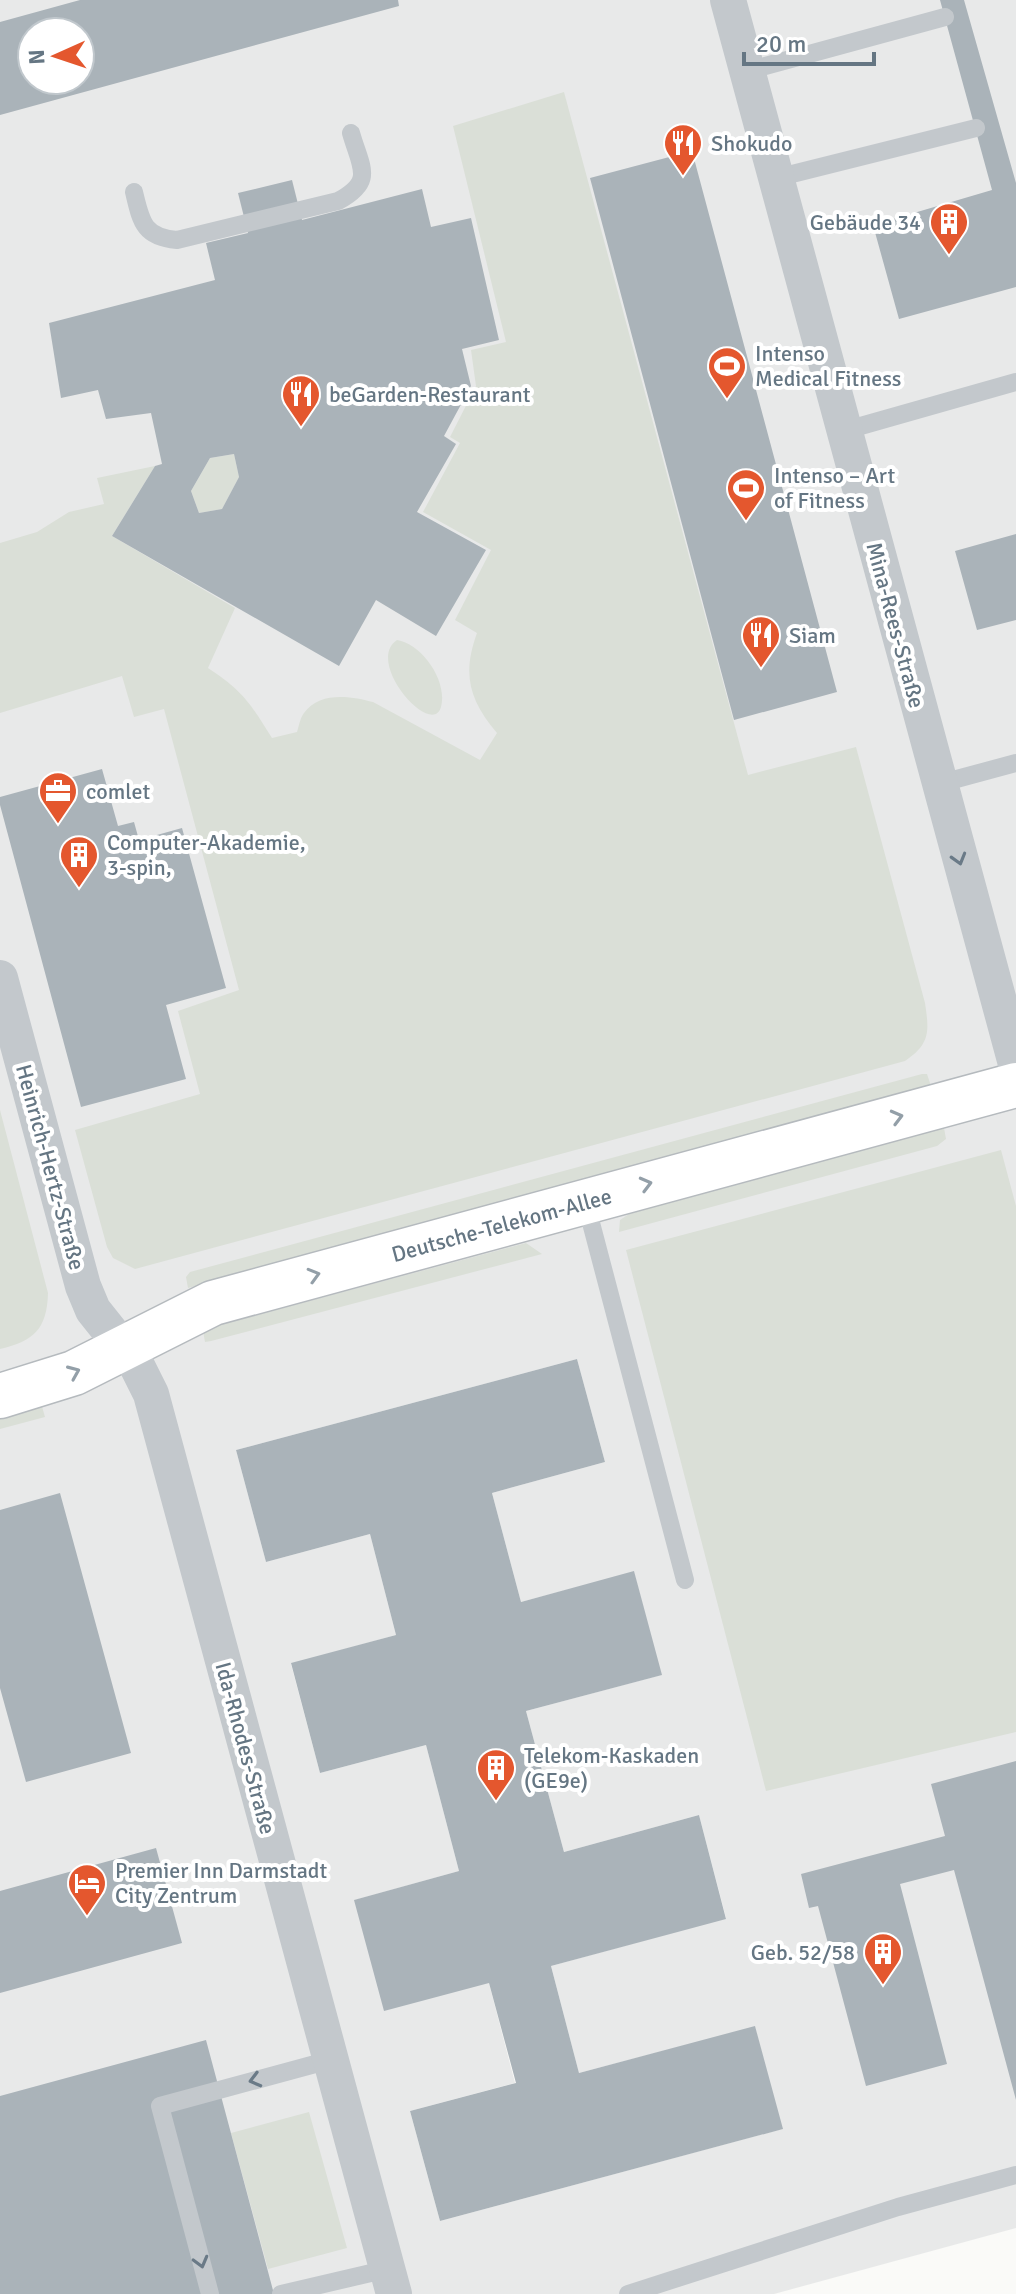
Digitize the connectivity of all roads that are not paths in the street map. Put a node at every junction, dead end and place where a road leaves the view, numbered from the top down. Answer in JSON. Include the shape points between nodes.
{"nodes":[{"id":1,"x":728,"y":0,"type":"edge"},
{"id":2,"x":945,"y":17,"type":"dead end"},
{"id":3,"x":747,"y":71,"type":"junction"},
{"id":4,"x":976,"y":128,"type":"dead end"},
{"id":5,"x":351,"y":133,"type":"dead end"},
{"id":6,"x":776,"y":178,"type":"junction"},
{"id":7,"x":134,"y":192,"type":"dead end"},
{"id":8,"x":1016,"y":382,"type":"edge"},
{"id":9,"x":843,"y":431,"type":"junction"},
{"id":10,"x":1016,"y":763,"type":"edge"},
{"id":11,"x":938,"y":784,"type":"junction"},
{"id":12,"x":0,"y":978,"type":"edge"},
{"id":13,"x":1016,"y":1064,"type":"edge"},
{"id":14,"x":1016,"y":1085,"type":"edge"},
{"id":15,"x":585,"y":1200,"type":"junction"},
{"id":16,"x":123,"y":1347,"type":"junction"},
{"id":17,"x":0,"y":1396,"type":"edge"},
{"id":18,"x":685,"y":1580,"type":"dead end"},
{"id":19,"x":330,"y":2060,"type":"junction"},
{"id":20,"x":1016,"y":2175,"type":"edge"},
{"id":21,"x":391,"y":2281,"type":"edge"},
{"id":22,"x":210,"y":2294,"type":"edge"},
{"id":23,"x":281,"y":2294,"type":"edge"},
{"id":24,"x":628,"y":2294,"type":"edge"}],
"edges":[{"from":1,"to":3,"type":"street","name":"Mina-Rees-Straße"},
{"from":2,"to":3,"type":"lane"},
{"from":3,"to":6,"type":"street","name":"Mina-Rees-Straße"},
{"from":4,"to":6,"type":"lane"},
{"from":5,"to":7,"type":"lane","via":[[363,176],[354,192],[338,201],[177,240],[147,230]]},
{"from":6,"to":9,"type":"street","name":"Mina-Rees-Straße"},
{"from":8,"to":9,"type":"lane"},
{"from":9,"to":11,"type":"street","name":"Mina-Rees-Straße"},
{"from":10,"to":11,"type":"lane"},
{"from":11,"to":13,"type":"street","name":"Mina-Rees-Straße","one_way":true},
{"from":12,"to":16,"type":"street","name":"Heinrich-Hertz-Straße","via":[[83,1286],[93,1310]]},
{"from":15,"to":14,"type":"main road","name":"Deutsche-Telekom-Allee","one_way":true},
{"from":16,"to":15,"type":"main road","name":"Deutsche-Telekom-Allee","one_way":true,"via":[[213,1303]]},
{"from":15,"to":18,"type":"lane"},
{"from":17,"to":16,"type":"main road","name":"Deutsche-Telekom-Allee","one_way":true,"via":[[74,1373]]},
{"from":16,"to":19,"type":"street","name":"Ida-Rhodes-Straße","via":[[151,1394]]},
{"from":19,"to":21,"type":"street","name":"Ida-Rhodes-Straße"},
{"from":19,"to":22,"type":"lane","one_way":true,"via":[[160,2106]]},
{"from":20,"to":24,"type":"lane"},
{"from":21,"to":23,"type":"lane"}]}
